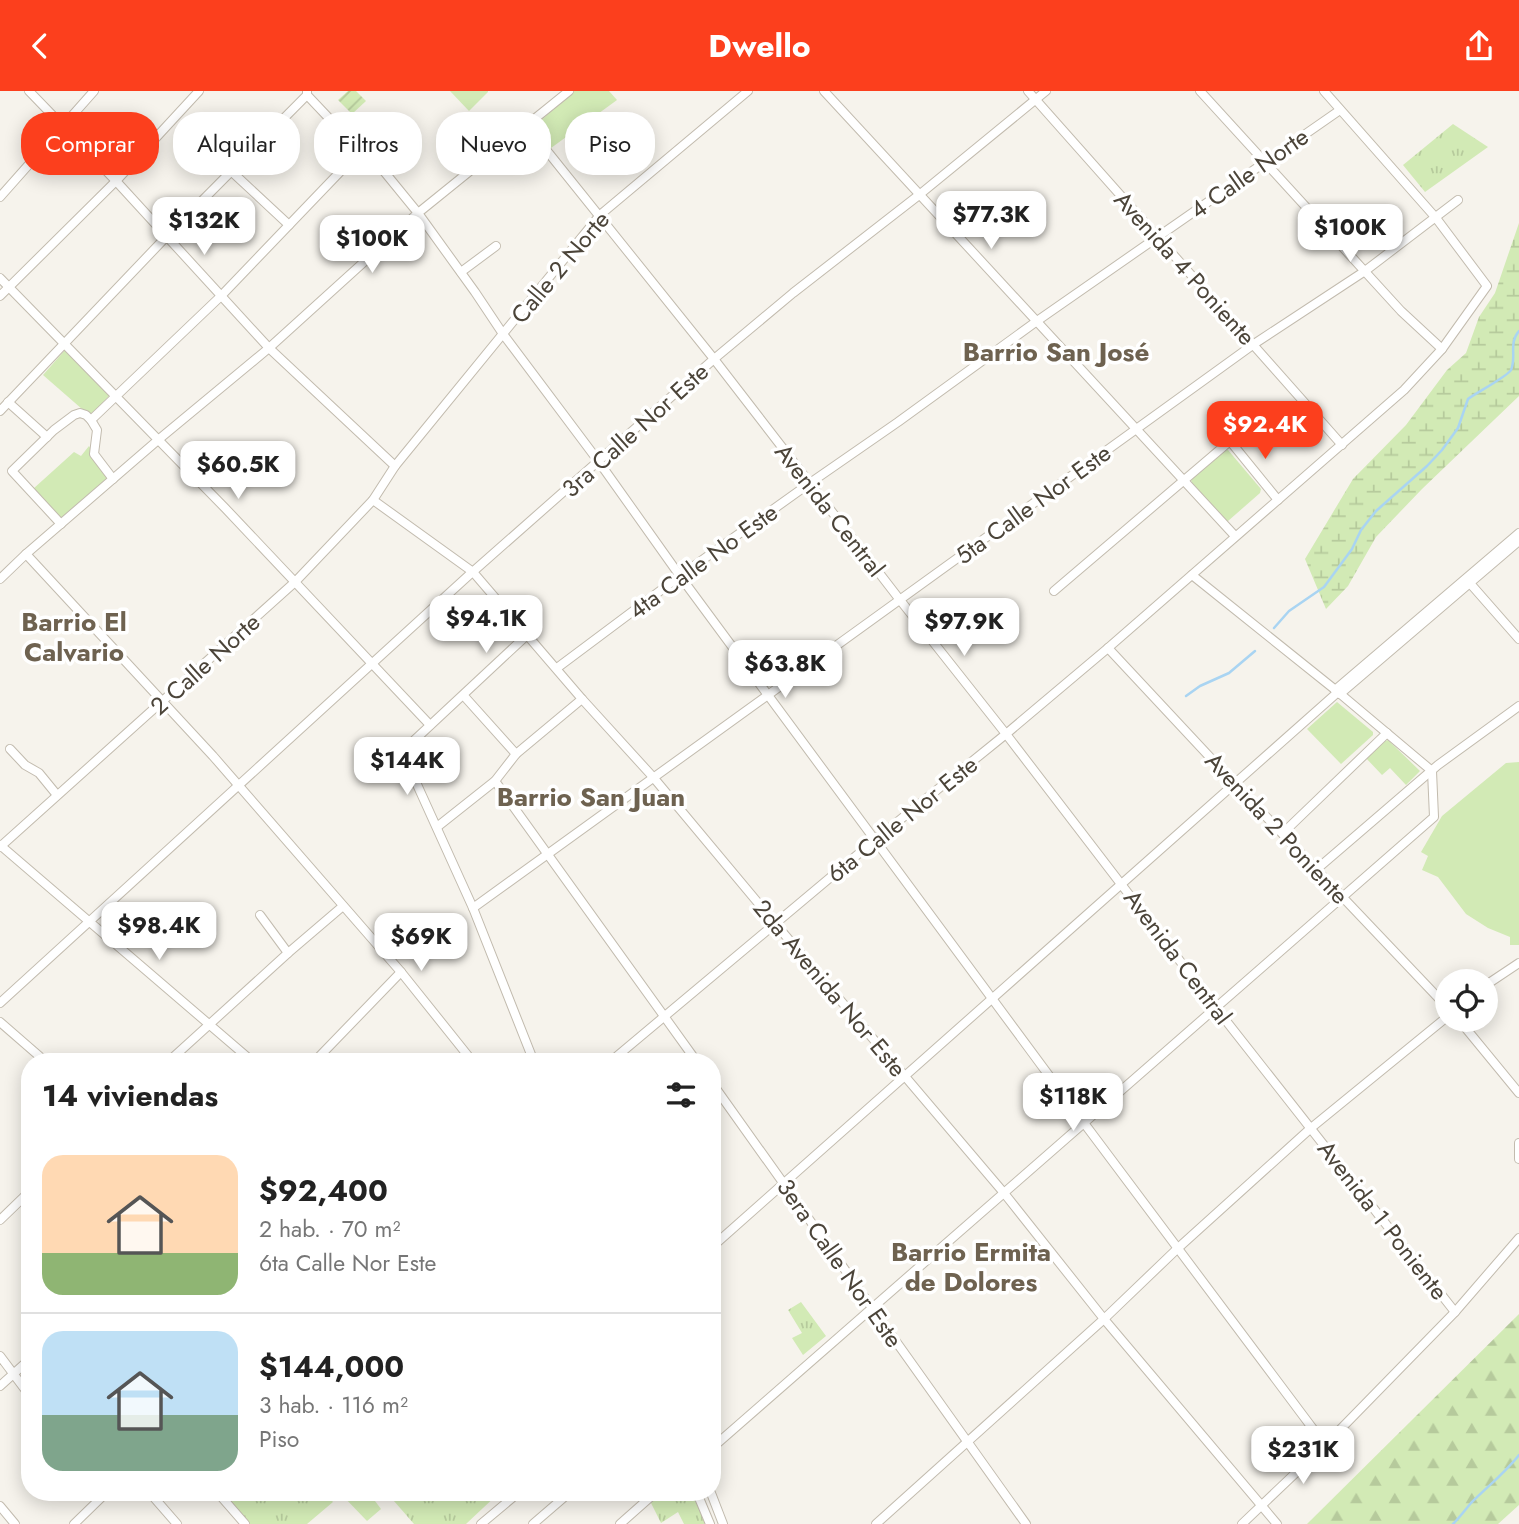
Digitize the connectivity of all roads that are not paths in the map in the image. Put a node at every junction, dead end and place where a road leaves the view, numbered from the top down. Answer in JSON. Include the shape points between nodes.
{"nodes":[{"id":1,"x":29,"y":91,"type":"edge"},
{"id":2,"x":94,"y":91,"type":"edge"},
{"id":3,"x":199,"y":91,"type":"edge"},
{"id":4,"x":569,"y":91,"type":"edge"},
{"id":5,"x":748,"y":91,"type":"edge"},
{"id":6,"x":824,"y":91,"type":"edge"},
{"id":7,"x":1028,"y":91,"type":"edge"},
{"id":8,"x":1046,"y":91,"type":"edge"},
{"id":9,"x":1200,"y":91,"type":"edge"},
{"id":10,"x":1324,"y":91,"type":"edge"},
{"id":11,"x":307,"y":93,"type":"edge"},
{"id":12,"x":1036,"y":101,"type":"junction"},
{"id":13,"x":1340,"y":110,"type":"junction"},
{"id":14,"x":49,"y":112,"type":"edge"},
{"id":15,"x":76,"y":112,"type":"edge"},
{"id":16,"x":288,"y":112,"type":"edge"},
{"id":17,"x":324,"y":112,"type":"edge"},
{"id":18,"x":544,"y":112,"type":"edge"},
{"id":19,"x":551,"y":155,"type":"edge"},
{"id":20,"x":1265,"y":163,"type":"junction"},
{"id":21,"x":21,"y":174,"type":"edge"},
{"id":22,"x":110,"y":175,"type":"edge"},
{"id":23,"x":227,"y":175,"type":"edge"},
{"id":24,"x":235,"y":175,"type":"edge"},
{"id":25,"x":337,"y":175,"type":"edge"},
{"id":26,"x":387,"y":175,"type":"edge"},
{"id":27,"x":466,"y":175,"type":"edge"},
{"id":28,"x":116,"y":181,"type":"junction"},
{"id":29,"x":919,"y":195,"type":"junction"},
{"id":30,"x":0,"y":197,"type":"edge"},
{"id":31,"x":1458,"y":200,"type":"dead end"},
{"id":32,"x":418,"y":213,"type":"junction"},
{"id":33,"x":600,"y":215,"type":"junction"},
{"id":34,"x":1436,"y":218,"type":"junction"},
{"id":35,"x":289,"y":225,"type":"junction"},
{"id":36,"x":166,"y":237,"type":"junction"},
{"id":37,"x":1159,"y":237,"type":"junction"},
{"id":38,"x":496,"y":246,"type":"dead end"},
{"id":39,"x":1365,"y":271,"type":"junction"},
{"id":40,"x":461,"y":272,"type":"junction"},
{"id":41,"x":0,"y":278,"type":"edge"},
{"id":42,"x":9,"y":287,"type":"junction"},
{"id":43,"x":0,"y":296,"type":"edge"},
{"id":44,"x":221,"y":296,"type":"junction"},
{"id":45,"x":1037,"y":321,"type":"junction"},
{"id":46,"x":503,"y":334,"type":"junction"},
{"id":47,"x":65,"y":344,"type":"junction"},
{"id":48,"x":1254,"y":344,"type":"junction"},
{"id":49,"x":269,"y":348,"type":"junction"},
{"id":50,"x":1442,"y":349,"type":"junction"},
{"id":51,"x":714,"y":359,"type":"junction"},
{"id":52,"x":116,"y":395,"type":"junction"},
{"id":53,"x":8,"y":402,"type":"junction"},
{"id":54,"x":0,"y":411,"type":"edge"},
{"id":55,"x":92,"y":420,"type":"junction"},
{"id":56,"x":1137,"y":429,"type":"junction"},
{"id":57,"x":47,"y":437,"type":"junction"},
{"id":58,"x":158,"y":440,"type":"junction"},
{"id":59,"x":1342,"y":446,"type":"junction"},
{"id":60,"x":599,"y":462,"type":"junction"},
{"id":61,"x":395,"y":466,"type":"junction"},
{"id":62,"x":113,"y":479,"type":"junction"},
{"id":63,"x":1183,"y":480,"type":"junction"},
{"id":64,"x":810,"y":483,"type":"junction"},
{"id":65,"x":1278,"y":499,"type":"junction"},
{"id":66,"x":373,"y":500,"type":"junction"},
{"id":67,"x":61,"y":524,"type":"junction"},
{"id":68,"x":1519,"y":533,"type":"edge"},
{"id":69,"x":1235,"y":536,"type":"junction"},
{"id":70,"x":1519,"y":541,"type":"edge"},
{"id":71,"x":26,"y":554,"type":"junction"},
{"id":72,"x":473,"y":572,"type":"junction"},
{"id":73,"x":1192,"y":575,"type":"junction"},
{"id":74,"x":680,"y":576,"type":"junction"},
{"id":75,"x":0,"y":579,"type":"edge"},
{"id":76,"x":1468,"y":581,"type":"junction"},
{"id":77,"x":295,"y":583,"type":"junction"},
{"id":78,"x":1054,"y":591,"type":"dead end"},
{"id":79,"x":900,"y":600,"type":"junction"},
{"id":80,"x":527,"y":635,"type":"junction"},
{"id":81,"x":1519,"y":639,"type":"edge"},
{"id":82,"x":1108,"y":647,"type":"junction"},
{"id":83,"x":373,"y":664,"type":"junction"},
{"id":84,"x":557,"y":668,"type":"junction"},
{"id":85,"x":1338,"y":692,"type":"junction"},
{"id":86,"x":464,"y":695,"type":"junction"},
{"id":87,"x":768,"y":695,"type":"junction"},
{"id":88,"x":582,"y":699,"type":"junction"},
{"id":89,"x":163,"y":701,"type":"junction"},
{"id":90,"x":1519,"y":706,"type":"edge"},
{"id":91,"x":430,"y":725,"type":"junction"},
{"id":92,"x":1387,"y":733,"type":"junction"},
{"id":93,"x":1006,"y":734,"type":"junction"},
{"id":94,"x":10,"y":749,"type":"dead end"},
{"id":95,"x":516,"y":754,"type":"junction"},
{"id":96,"x":1432,"y":772,"type":"junction"},
{"id":97,"x":653,"y":778,"type":"junction"},
{"id":98,"x":495,"y":782,"type":"junction"},
{"id":99,"x":1235,"y":784,"type":"junction"},
{"id":100,"x":238,"y":785,"type":"junction"},
{"id":101,"x":57,"y":795,"type":"junction"},
{"id":102,"x":437,"y":827,"type":"junction"},
{"id":103,"x":1283,"y":833,"type":"junction"},
{"id":104,"x":875,"y":840,"type":"junction"},
{"id":105,"x":0,"y":846,"type":"edge"},
{"id":106,"x":547,"y":855,"type":"junction"},
{"id":107,"x":1317,"y":869,"type":"junction"},
{"id":108,"x":1122,"y":884,"type":"junction"},
{"id":109,"x":1343,"y":897,"type":"junction"},
{"id":110,"x":343,"y":906,"type":"junction"},
{"id":111,"x":473,"y":908,"type":"junction"},
{"id":112,"x":260,"y":915,"type":"dead end"},
{"id":113,"x":90,"y":921,"type":"junction"},
{"id":114,"x":776,"y":925,"type":"junction"},
{"id":115,"x":288,"y":953,"type":"junction"},
{"id":116,"x":1519,"y":963,"type":"edge"},
{"id":117,"x":401,"y":972,"type":"junction"},
{"id":118,"x":1498,"y":977,"type":"edge"},
{"id":119,"x":1435,"y":994,"type":"edge"},
{"id":120,"x":993,"y":999,"type":"junction"},
{"id":121,"x":0,"y":1003,"type":"edge"},
{"id":122,"x":1216,"y":1008,"type":"junction"},
{"id":123,"x":665,"y":1017,"type":"junction"},
{"id":124,"x":0,"y":1022,"type":"edge"},
{"id":125,"x":210,"y":1025,"type":"junction"},
{"id":126,"x":1435,"y":1027,"type":"edge"},
{"id":127,"x":1469,"y":1032,"type":"edge"},
{"id":128,"x":36,"y":1053,"type":"edge"},
{"id":129,"x":178,"y":1053,"type":"edge"},
{"id":130,"x":243,"y":1053,"type":"edge"},
{"id":131,"x":323,"y":1053,"type":"edge"},
{"id":132,"x":466,"y":1053,"type":"edge"},
{"id":133,"x":530,"y":1053,"type":"edge"},
{"id":134,"x":621,"y":1053,"type":"edge"},
{"id":135,"x":691,"y":1053,"type":"edge"},
{"id":136,"x":905,"y":1077,"type":"junction"},
{"id":137,"x":1519,"y":1093,"type":"edge"},
{"id":138,"x":721,"y":1096,"type":"edge"},
{"id":139,"x":1084,"y":1123,"type":"junction"},
{"id":140,"x":1311,"y":1128,"type":"junction"},
{"id":141,"x":1519,"y":1143,"type":"edge"},
{"id":142,"x":1519,"y":1159,"type":"edge"},
{"id":143,"x":784,"y":1185,"type":"junction"},
{"id":144,"x":1004,"y":1193,"type":"junction"},
{"id":145,"x":21,"y":1200,"type":"edge"},
{"id":146,"x":0,"y":1220,"type":"edge"},
{"id":147,"x":1519,"y":1238,"type":"edge"},
{"id":148,"x":721,"y":1239,"type":"edge"},
{"id":149,"x":1177,"y":1249,"type":"junction"},
{"id":150,"x":872,"y":1308,"type":"junction"},
{"id":151,"x":1455,"y":1311,"type":"junction"},
{"id":152,"x":1104,"y":1319,"type":"junction"},
{"id":153,"x":0,"y":1356,"type":"edge"},
{"id":154,"x":21,"y":1368,"type":"edge"},
{"id":155,"x":14,"y":1375,"type":"junction"},
{"id":156,"x":21,"y":1384,"type":"edge"},
{"id":157,"x":0,"y":1386,"type":"edge"},
{"id":158,"x":721,"y":1440,"type":"edge"},
{"id":159,"x":968,"y":1442,"type":"junction"},
{"id":160,"x":1325,"y":1445,"type":"junction"},
{"id":161,"x":97,"y":1501,"type":"edge"},
{"id":162,"x":157,"y":1501,"type":"edge"},
{"id":163,"x":225,"y":1501,"type":"edge"},
{"id":164,"x":509,"y":1501,"type":"edge"},
{"id":165,"x":560,"y":1501,"type":"edge"},
{"id":166,"x":646,"y":1501,"type":"edge"},
{"id":167,"x":700,"y":1501,"type":"edge"},
{"id":168,"x":713,"y":1501,"type":"edge"},
{"id":169,"x":1261,"y":1505,"type":"junction"},
{"id":170,"x":0,"y":1506,"type":"edge"},
{"id":171,"x":484,"y":1523,"type":"edge"},
{"id":172,"x":15,"y":1524,"type":"edge"},
{"id":173,"x":74,"y":1524,"type":"edge"},
{"id":174,"x":177,"y":1524,"type":"edge"},
{"id":175,"x":245,"y":1524,"type":"edge"},
{"id":176,"x":533,"y":1524,"type":"edge"},
{"id":177,"x":621,"y":1524,"type":"edge"},
{"id":178,"x":710,"y":1524,"type":"edge"},
{"id":179,"x":723,"y":1524,"type":"edge"},
{"id":180,"x":876,"y":1524,"type":"edge"},
{"id":181,"x":1026,"y":1524,"type":"edge"},
{"id":182,"x":1242,"y":1524,"type":"edge"},
{"id":183,"x":1277,"y":1524,"type":"edge"}],
"edges":[{"from":1,"to":14,"type":"street"},
{"from":2,"to":15,"type":"street"},
{"from":3,"to":28,"type":"street"},
{"from":4,"to":18,"type":"street"},
{"from":5,"to":33,"type":"street","name":"Calle 2 Norte"},
{"from":6,"to":29,"type":"street"},
{"from":7,"to":12,"type":"street","name":"Avenida 4 Poniente"},
{"from":8,"to":12,"type":"street","name":"3ra Calle Nor Este"},
{"from":9,"to":20,"type":"street"},
{"from":10,"to":13,"type":"street"},
{"from":11,"to":16,"type":"street"},
{"from":11,"to":17,"type":"street"},
{"from":12,"to":29,"type":"street","name":"3ra Calle Nor Este"},
{"from":12,"to":37,"type":"street","name":"Avenida 4 Poniente"},
{"from":13,"to":20,"type":"street","name":"4 Calle Norte"},
{"from":13,"to":34,"type":"street"},
{"from":19,"to":33,"type":"street","name":"Avenida Central"},
{"from":20,"to":37,"type":"street","name":"4 Calle Norte"},
{"from":20,"to":39,"type":"street"},
{"from":21,"to":30,"type":"street"},
{"from":22,"to":28,"type":"street"},
{"from":23,"to":36,"type":"street"},
{"from":24,"to":35,"type":"street"},
{"from":25,"to":35,"type":"street"},
{"from":26,"to":32,"type":"street"},
{"from":27,"to":32,"type":"street"},
{"from":28,"to":36,"type":"street"},
{"from":28,"to":42,"type":"street"},
{"from":29,"to":45,"type":"street"},
{"from":29,"to":51,"type":"street","name":"3ra Calle Nor Este"},
{"from":31,"to":34,"type":"street","name":"5ta Calle Nor Este"},
{"from":32,"to":40,"type":"street"},
{"from":32,"to":49,"type":"street"},
{"from":33,"to":46,"type":"street","name":"Calle 2 Norte"},
{"from":33,"to":51,"type":"street","name":"Avenida Central"},
{"from":34,"to":39,"type":"street","name":"5ta Calle Nor Este"},
{"from":34,"to":50,"type":"street","via":[[1487,286]]},
{"from":35,"to":44,"type":"street"},
{"from":36,"to":44,"type":"street"},
{"from":36,"to":47,"type":"street"},
{"from":37,"to":45,"type":"street","name":"4ta Calle No Este"},
{"from":37,"to":48,"type":"street","name":"Avenida 4 Poniente"},
{"from":38,"to":40,"type":"street"},
{"from":39,"to":48,"type":"street","name":"5ta Calle Nor Este"},
{"from":39,"to":50,"type":"street"},
{"from":40,"to":46,"type":"street"},
{"from":41,"to":42,"type":"street"},
{"from":42,"to":43,"type":"street"},
{"from":42,"to":47,"type":"street"},
{"from":44,"to":49,"type":"street"},
{"from":44,"to":52,"type":"street"},
{"from":45,"to":56,"type":"street"},
{"from":45,"to":64,"type":"street","name":"4ta Calle No Este"},
{"from":46,"to":60,"type":"street"},
{"from":46,"to":61,"type":"street","name":"Calle 2 Norte"},
{"from":47,"to":52,"type":"street"},
{"from":47,"to":53,"type":"street"},
{"from":48,"to":56,"type":"street","name":"5ta Calle Nor Este"},
{"from":48,"to":59,"type":"street","name":"Avenida 4 Poniente"},
{"from":49,"to":58,"type":"street"},
{"from":49,"to":61,"type":"street"},
{"from":50,"to":59,"type":"street"},
{"from":51,"to":60,"type":"street","name":"3ra Calle Nor Este"},
{"from":51,"to":64,"type":"street","name":"Avenida Central"},
{"from":52,"to":55,"type":"street"},
{"from":52,"to":58,"type":"street"},
{"from":53,"to":54,"type":"street"},
{"from":53,"to":57,"type":"street"},
{"from":55,"to":57,"type":"street","via":[[80,413],[74,415]]},
{"from":55,"to":62,"type":"street","via":[[97,430],[94,454]]},
{"from":56,"to":63,"type":"street"},
{"from":56,"to":79,"type":"street","name":"5ta Calle Nor Este"},
{"from":57,"to":67,"type":"street","via":[[12,471]]},
{"from":58,"to":62,"type":"street"},
{"from":58,"to":77,"type":"street"},
{"from":59,"to":65,"type":"street"},
{"from":60,"to":72,"type":"street","name":"3ra Calle Nor Este"},
{"from":60,"to":74,"type":"street"},
{"from":61,"to":66,"type":"street","name":"2 Calle Norte"},
{"from":62,"to":67,"type":"street"},
{"from":63,"to":65,"type":"street","via":[[1230,441]]},
{"from":63,"to":69,"type":"street"},
{"from":63,"to":78,"type":"street"},
{"from":64,"to":74,"type":"street","name":"4ta Calle No Este"},
{"from":64,"to":79,"type":"street","name":"Avenida Central"},
{"from":65,"to":69,"type":"street"},
{"from":66,"to":72,"type":"street","name":"2da Avenida Nor Este"},
{"from":66,"to":77,"type":"street","name":"2 Calle Norte"},
{"from":67,"to":71,"type":"street"},
{"from":68,"to":76,"type":"street"},
{"from":69,"to":73,"type":"street","name":"6ta Calle Nor Este"},
{"from":70,"to":76,"type":"street"},
{"from":71,"to":75,"type":"street"},
{"from":71,"to":89,"type":"street"},
{"from":72,"to":80,"type":"street","name":"2da Avenida Nor Este"},
{"from":72,"to":83,"type":"street","name":"3ra Calle Nor Este"},
{"from":73,"to":82,"type":"street","name":"6ta Calle Nor Este"},
{"from":73,"to":85,"type":"street"},
{"from":74,"to":84,"type":"street","name":"4ta Calle No Este"},
{"from":74,"to":87,"type":"street"},
{"from":76,"to":81,"type":"street"},
{"from":76,"to":85,"type":"street"},
{"from":77,"to":83,"type":"street"},
{"from":77,"to":89,"type":"street","name":"2 Calle Norte"},
{"from":79,"to":87,"type":"street","name":"5ta Calle Nor Este"},
{"from":79,"to":93,"type":"street","name":"Avenida Central"},
{"from":80,"to":84,"type":"street","name":"2da Avenida Nor Este"},
{"from":80,"to":86,"type":"street"},
{"from":82,"to":93,"type":"street","name":"6ta Calle Nor Este"},
{"from":82,"to":99,"type":"street","name":"Avenida 2 Poniente"},
{"from":83,"to":91,"type":"street"},
{"from":83,"to":100,"type":"street","name":"3ra Calle Nor Este"},
{"from":84,"to":88,"type":"street","name":"2da Avenida Nor Este"},
{"from":85,"to":92,"type":"street"},
{"from":85,"to":99,"type":"street"},
{"from":86,"to":91,"type":"street"},
{"from":86,"to":95,"type":"street"},
{"from":87,"to":97,"type":"street","name":"5ta Calle Nor Este"},
{"from":87,"to":104,"type":"street"},
{"from":88,"to":95,"type":"street"},
{"from":88,"to":97,"type":"street","name":"2da Avenida Nor Este"},
{"from":89,"to":100,"type":"street"},
{"from":89,"to":101,"type":"street","name":"2 Calle Norte"},
{"from":90,"to":96,"type":"street"},
{"from":91,"to":102,"type":"street","via":[[405,752]]},
{"from":92,"to":96,"type":"street"},
{"from":92,"to":103,"type":"street"},
{"from":93,"to":104,"type":"street","name":"6ta Calle Nor Este"},
{"from":93,"to":108,"type":"street","name":"Avenida Central"},
{"from":94,"to":101,"type":"street"},
{"from":95,"to":98,"type":"street"},
{"from":96,"to":107,"type":"street"},
{"from":96,"to":109,"type":"street","via":[[1434,817]]},
{"from":97,"to":106,"type":"street","name":"5ta Calle Nor Este"},
{"from":97,"to":114,"type":"street","name":"2da Avenida Nor Este"},
{"from":98,"to":102,"type":"street"},
{"from":98,"to":106,"type":"street"},
{"from":99,"to":103,"type":"street","name":"Avenida 2 Poniente"},
{"from":99,"to":108,"type":"street"},
{"from":100,"to":110,"type":"street"},
{"from":100,"to":113,"type":"street","name":"3ra Calle Nor Este"},
{"from":101,"to":105,"type":"street","name":"2 Calle Norte"},
{"from":102,"to":111,"type":"street"},
{"from":103,"to":107,"type":"street","name":"Avenida 2 Poniente"},
{"from":104,"to":114,"type":"street","name":"6ta Calle Nor Este"},
{"from":104,"to":120,"type":"street"},
{"from":105,"to":113,"type":"street"},
{"from":106,"to":111,"type":"street","name":"5ta Calle Nor Este"},
{"from":106,"to":123,"type":"street"},
{"from":107,"to":109,"type":"street","name":"Avenida 2 Poniente"},
{"from":108,"to":120,"type":"street"},
{"from":108,"to":122,"type":"street","name":"Avenida Central"},
{"from":109,"to":119,"type":"street","name":"Avenida 2 Poniente"},
{"from":109,"to":122,"type":"street"},
{"from":110,"to":115,"type":"street"},
{"from":110,"to":117,"type":"street"},
{"from":111,"to":133,"type":"street"},
{"from":112,"to":115,"type":"street"},
{"from":113,"to":121,"type":"street"},
{"from":113,"to":125,"type":"street"},
{"from":114,"to":123,"type":"street","name":"6ta Calle Nor Este"},
{"from":114,"to":136,"type":"street","name":"2da Avenida Nor Este"},
{"from":115,"to":125,"type":"street"},
{"from":116,"to":118,"type":"street"},
{"from":117,"to":131,"type":"street"},
{"from":117,"to":132,"type":"street"},
{"from":120,"to":136,"type":"street"},
{"from":120,"to":139,"type":"street"},
{"from":122,"to":139,"type":"street"},
{"from":122,"to":140,"type":"street","name":"Avenida Central"},
{"from":123,"to":134,"type":"street","name":"6ta Calle Nor Este"},
{"from":123,"to":135,"type":"street"},
{"from":124,"to":128,"type":"street"},
{"from":125,"to":129,"type":"street"},
{"from":125,"to":130,"type":"street"},
{"from":126,"to":140,"type":"street"},
{"from":127,"to":137,"type":"street"},
{"from":136,"to":143,"type":"street"},
{"from":136,"to":144,"type":"street","name":"2da Avenida Nor Este"},
{"from":138,"to":143,"type":"street","name":"3era Calle Nor Este"},
{"from":139,"to":144,"type":"street"},
{"from":139,"to":149,"type":"street"},
{"from":140,"to":149,"type":"street"},
{"from":140,"to":151,"type":"street","name":"Avenida 1 Poniente"},
{"from":141,"to":142,"type":"street"},
{"from":143,"to":148,"type":"street"},
{"from":143,"to":150,"type":"street","name":"3era Calle Nor Este"},
{"from":144,"to":150,"type":"street"},
{"from":144,"to":152,"type":"street","name":"2da Avenida Nor Este"},
{"from":145,"to":146,"type":"street"},
{"from":147,"to":151,"type":"street"},
{"from":149,"to":152,"type":"street"},
{"from":149,"to":160,"type":"street"},
{"from":150,"to":158,"type":"street"},
{"from":150,"to":159,"type":"street","name":"3era Calle Nor Este"},
{"from":151,"to":160,"type":"street"},
{"from":152,"to":159,"type":"street"},
{"from":152,"to":169,"type":"street","name":"2da Avenida Nor Este"},
{"from":153,"to":155,"type":"street"},
{"from":154,"to":155,"type":"street"},
{"from":155,"to":156,"type":"street"},
{"from":155,"to":157,"type":"street"},
{"from":159,"to":180,"type":"street"},
{"from":159,"to":181,"type":"street","name":"3era Calle Nor Este"},
{"from":160,"to":169,"type":"street"},
{"from":161,"to":173,"type":"street"},
{"from":162,"to":174,"type":"street"},
{"from":163,"to":175,"type":"street"},
{"from":164,"to":171,"type":"street"},
{"from":165,"to":176,"type":"street"},
{"from":166,"to":177,"type":"street"},
{"from":167,"to":178,"type":"street"},
{"from":168,"to":179,"type":"street"},
{"from":169,"to":182,"type":"street"},
{"from":169,"to":183,"type":"street","name":"2da Avenida Nor Este"},
{"from":170,"to":172,"type":"street"}]}
